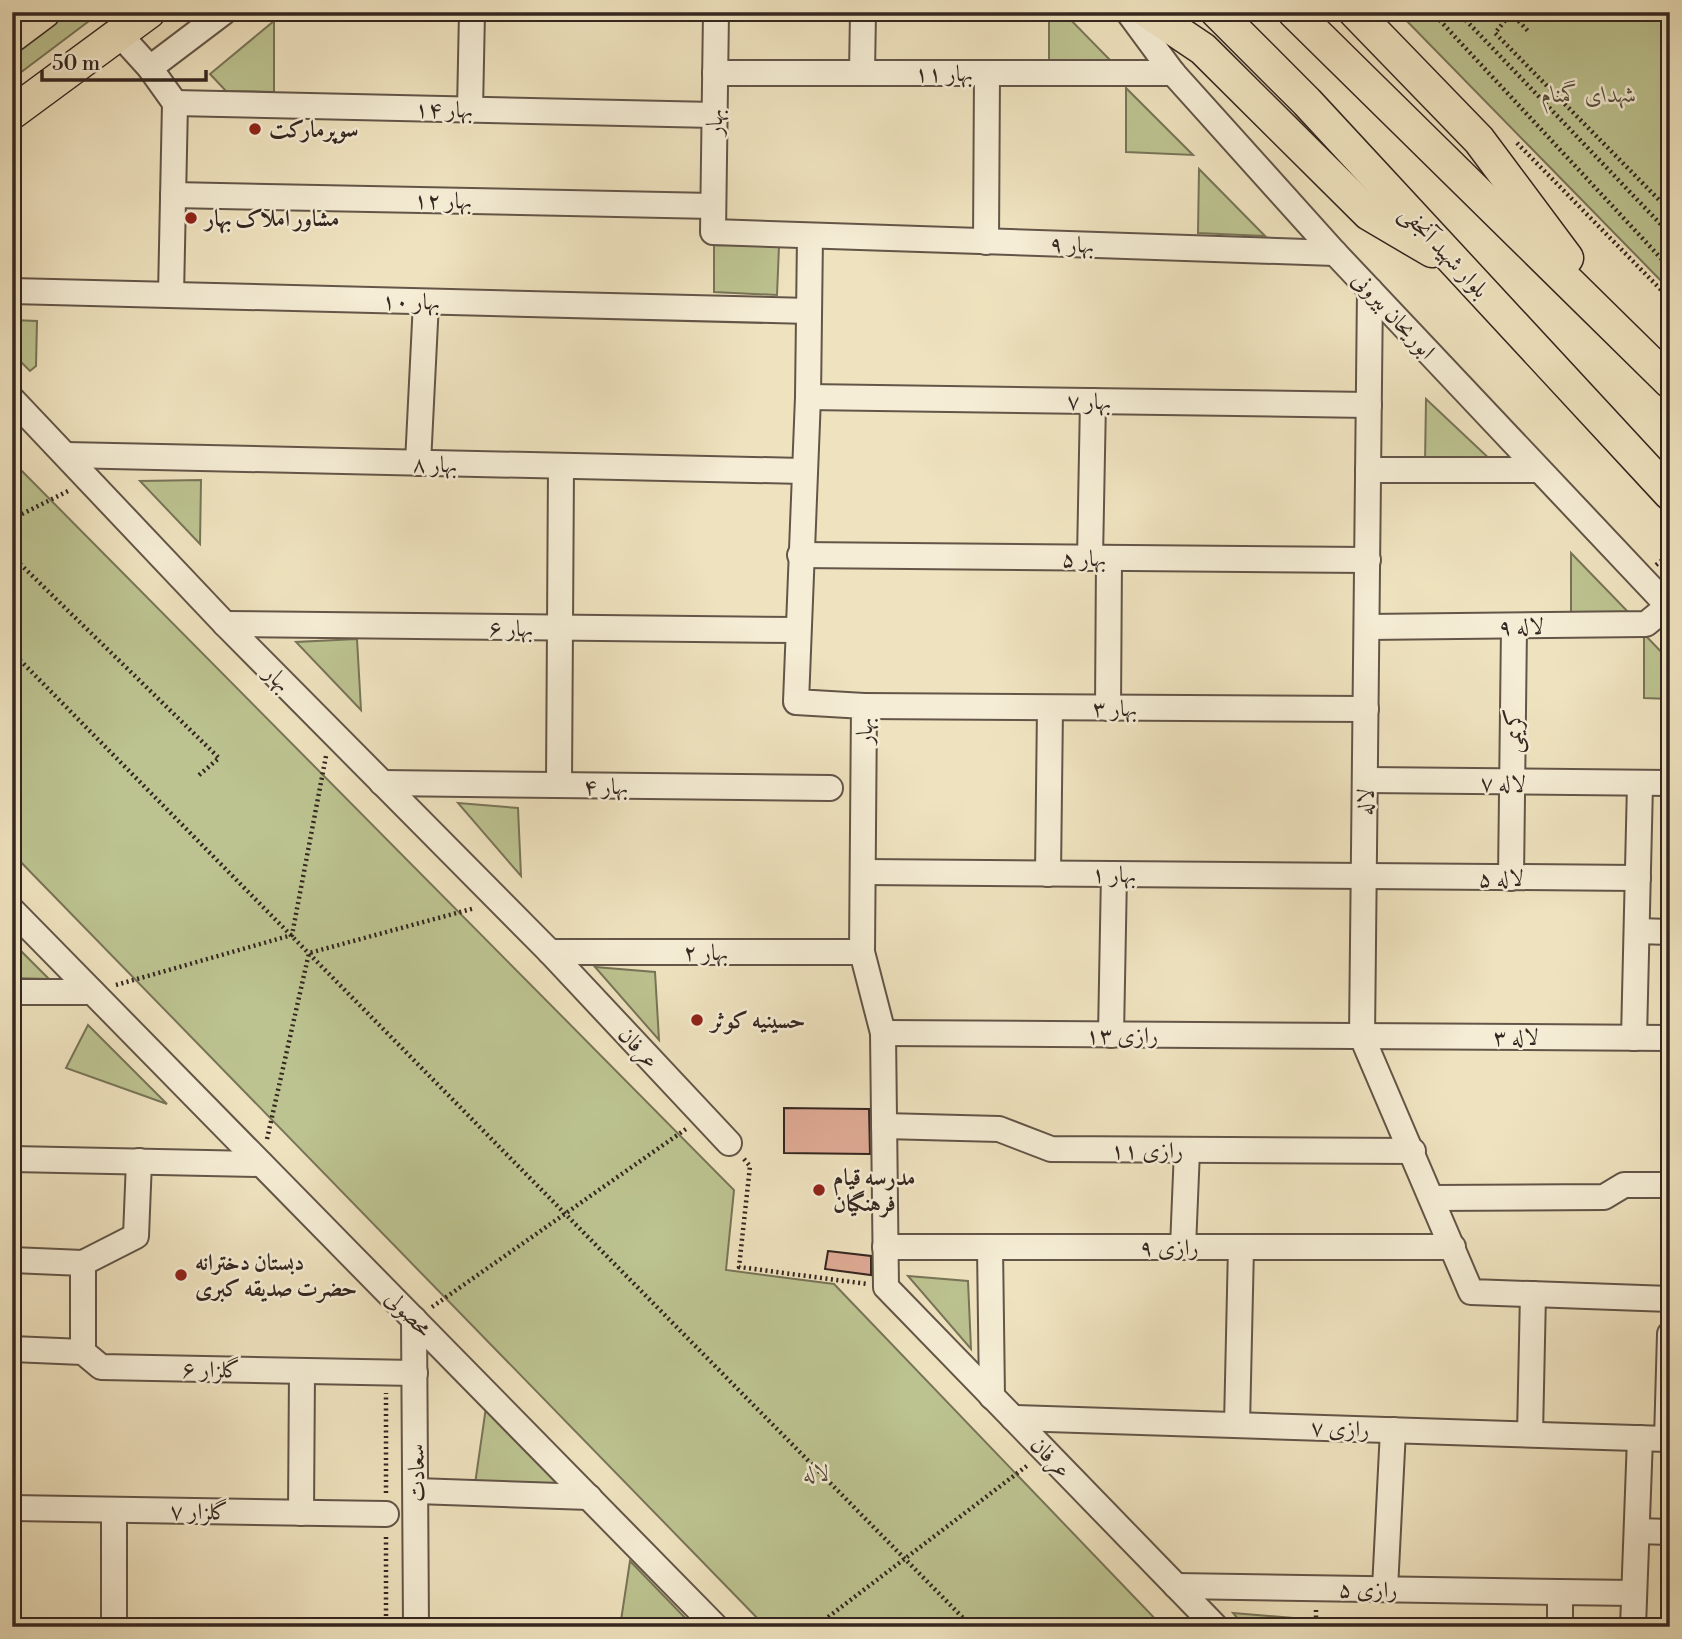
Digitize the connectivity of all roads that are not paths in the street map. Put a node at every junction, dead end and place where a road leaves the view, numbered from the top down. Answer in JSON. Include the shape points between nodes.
{"nodes":[{"id":1,"x":44,"y":12,"type":"edge"},
{"id":2,"x":149,"y":12,"type":"edge"},
{"id":3,"x":224,"y":12,"type":"edge"},
{"id":4,"x":472,"y":12,"type":"edge"},
{"id":5,"x":716,"y":12,"type":"edge"},
{"id":6,"x":863,"y":12,"type":"edge"},
{"id":7,"x":1128,"y":12,"type":"edge"},
{"id":8,"x":1148,"y":12,"type":"edge"},
{"id":9,"x":1217,"y":12,"type":"edge"},
{"id":10,"x":1294,"y":12,"type":"edge"},
{"id":11,"x":1354,"y":12,"type":"edge"},
{"id":12,"x":120,"y":35,"type":"junction"},
{"id":13,"x":12,"y":36,"type":"edge"},
{"id":14,"x":150,"y":68,"type":"junction"},
{"id":15,"x":715,"y":73,"type":"junction"},
{"id":16,"x":862,"y":73,"type":"junction"},
{"id":17,"x":987,"y":73,"type":"junction"},
{"id":18,"x":1173,"y":73,"type":"junction"},
{"id":19,"x":174,"y":103,"type":"junction"},
{"id":20,"x":470,"y":110,"type":"junction"},
{"id":21,"x":12,"y":113,"type":"edge"},
{"id":22,"x":714,"y":115,"type":"junction"},
{"id":23,"x":173,"y":195,"type":"junction"},
{"id":24,"x":713,"y":206,"type":"junction"},
{"id":25,"x":713,"y":232,"type":"joint"},
{"id":26,"x":810,"y":236,"type":"junction"},
{"id":27,"x":986,"y":242,"type":"junction"},
{"id":28,"x":1335,"y":253,"type":"junction"},
{"id":29,"x":1463,"y":270,"type":"junction"},
{"id":30,"x":1370,"y":290,"type":"junction"},
{"id":31,"x":12,"y":291,"type":"edge"},
{"id":32,"x":171,"y":295,"type":"junction"},
{"id":33,"x":426,"y":302,"type":"junction"},
{"id":34,"x":809,"y":311,"type":"junction"},
{"id":35,"x":1631,"y":343,"type":"junction"},
{"id":36,"x":1670,"y":382,"type":"edge"},
{"id":37,"x":808,"y":397,"type":"junction"},
{"id":38,"x":12,"y":399,"type":"edge"},
{"id":39,"x":1093,"y":401,"type":"junction"},
{"id":40,"x":1369,"y":405,"type":"junction"},
{"id":41,"x":66,"y":455,"type":"junction"},
{"id":42,"x":418,"y":463,"type":"junction"},
{"id":43,"x":561,"y":467,"type":"junction"},
{"id":44,"x":1368,"y":470,"type":"junction"},
{"id":45,"x":1539,"y":470,"type":"junction"},
{"id":46,"x":803,"y":471,"type":"junction"},
{"id":47,"x":1670,"y":494,"type":"edge"},
{"id":48,"x":800,"y":555,"type":"junction"},
{"id":49,"x":1100,"y":558,"type":"junction"},
{"id":50,"x":1368,"y":560,"type":"junction"},
{"id":51,"x":1669,"y":607,"type":"edge"},
{"id":52,"x":225,"y":624,"type":"junction"},
{"id":53,"x":1367,"y":627,"type":"junction"},
{"id":54,"x":1514,"y":627,"type":"junction"},
{"id":55,"x":561,"y":629,"type":"junction"},
{"id":56,"x":797,"y":630,"type":"junction"},
{"id":57,"x":864,"y":706,"type":"junction"},
{"id":58,"x":1051,"y":708,"type":"junction"},
{"id":59,"x":1108,"y":708,"type":"junction"},
{"id":60,"x":1366,"y":709,"type":"junction"},
{"id":61,"x":1366,"y":780,"type":"junction"},
{"id":62,"x":382,"y":783,"type":"junction"},
{"id":63,"x":1512,"y":783,"type":"junction"},
{"id":64,"x":1670,"y":783,"type":"edge"},
{"id":65,"x":1640,"y":784,"type":"junction"},
{"id":66,"x":559,"y":785,"type":"junction"},
{"id":67,"x":831,"y":788,"type":"dead end"},
{"id":68,"x":864,"y":872,"type":"junction"},
{"id":69,"x":1048,"y":874,"type":"junction"},
{"id":70,"x":1114,"y":874,"type":"junction"},
{"id":71,"x":1364,"y":877,"type":"junction"},
{"id":72,"x":1511,"y":878,"type":"junction"},
{"id":73,"x":1638,"y":878,"type":"junction"},
{"id":74,"x":12,"y":911,"type":"edge"},
{"id":75,"x":1637,"y":931,"type":"junction"},
{"id":76,"x":1670,"y":932,"type":"edge"},
{"id":77,"x":550,"y":952,"type":"junction"},
{"id":78,"x":862,"y":952,"type":"junction"},
{"id":79,"x":12,"y":992,"type":"edge"},
{"id":80,"x":92,"y":992,"type":"junction"},
{"id":81,"x":883,"y":1033,"type":"junction"},
{"id":82,"x":1111,"y":1035,"type":"junction"},
{"id":83,"x":1362,"y":1037,"type":"junction"},
{"id":84,"x":1634,"y":1038,"type":"junction"},
{"id":85,"x":1670,"y":1038,"type":"edge"},
{"id":86,"x":884,"y":1126,"type":"junction"},
{"id":87,"x":729,"y":1143,"type":"road end"},
{"id":88,"x":1187,"y":1150,"type":"junction"},
{"id":89,"x":1413,"y":1151,"type":"junction"},
{"id":90,"x":12,"y":1159,"type":"edge"},
{"id":91,"x":139,"y":1161,"type":"junction"},
{"id":92,"x":261,"y":1164,"type":"junction"},
{"id":93,"x":1670,"y":1185,"type":"edge"},
{"id":94,"x":1433,"y":1198,"type":"junction"},
{"id":95,"x":885,"y":1247,"type":"junction"},
{"id":96,"x":990,"y":1247,"type":"junction"},
{"id":97,"x":1183,"y":1247,"type":"junction"},
{"id":98,"x":1241,"y":1247,"type":"junction"},
{"id":99,"x":1453,"y":1247,"type":"junction"},
{"id":100,"x":12,"y":1259,"type":"edge"},
{"id":101,"x":83,"y":1263,"type":"junction"},
{"id":102,"x":886,"y":1287,"type":"joint"},
{"id":103,"x":1533,"y":1294,"type":"junction"},
{"id":104,"x":1670,"y":1299,"type":"edge"},
{"id":105,"x":414,"y":1319,"type":"junction"},
{"id":106,"x":1670,"y":1335,"type":"edge"},
{"id":107,"x":12,"y":1349,"type":"edge"},
{"id":108,"x":83,"y":1352,"type":"junction"},
{"id":109,"x":302,"y":1371,"type":"junction"},
{"id":110,"x":415,"y":1373,"type":"junction"},
{"id":111,"x":992,"y":1396,"type":"junction"},
{"id":112,"x":1013,"y":1418,"type":"junction"},
{"id":113,"x":1237,"y":1425,"type":"junction"},
{"id":114,"x":1393,"y":1430,"type":"junction"},
{"id":115,"x":1530,"y":1434,"type":"junction"},
{"id":116,"x":1640,"y":1438,"type":"junction"},
{"id":117,"x":416,"y":1491,"type":"junction"},
{"id":118,"x":589,"y":1497,"type":"junction"},
{"id":119,"x":12,"y":1508,"type":"edge"},
{"id":120,"x":114,"y":1510,"type":"junction"},
{"id":121,"x":300,"y":1513,"type":"junction"},
{"id":122,"x":386,"y":1514,"type":"dead end"},
{"id":123,"x":1637,"y":1531,"type":"junction"},
{"id":124,"x":1670,"y":1532,"type":"edge"},
{"id":125,"x":1176,"y":1586,"type":"junction"},
{"id":126,"x":1385,"y":1589,"type":"junction"},
{"id":127,"x":1560,"y":1592,"type":"junction"},
{"id":128,"x":1634,"y":1593,"type":"junction"},
{"id":129,"x":114,"y":1627,"type":"edge"},
{"id":130,"x":416,"y":1627,"type":"edge"},
{"id":131,"x":716,"y":1627,"type":"edge"},
{"id":132,"x":1216,"y":1627,"type":"edge"},
{"id":133,"x":1560,"y":1627,"type":"edge"},
{"id":134,"x":1633,"y":1627,"type":"edge"}],
"edges":[{"from":1,"to":13,"type":"main road"},
{"from":2,"to":12,"type":"main road"},
{"from":3,"to":14,"type":"street"},
{"from":4,"to":20,"type":"street"},
{"from":5,"to":15,"type":"street","name":"بهار"},
{"from":6,"to":16,"type":"street"},
{"from":7,"to":18,"type":"street","name":"ابوریحان بیرونی"},
{"from":8,"to":29,"type":"main road","via":[[1203,49],[1369,214]]},
{"from":9,"to":29,"type":"main road","name":"بلوار شهید آنجفی"},
{"from":10,"to":35,"type":"main road"},
{"from":11,"to":35,"type":"main road","via":[[1479,140]]},
{"from":12,"to":14,"type":"street"},
{"from":12,"to":21,"type":"main road"},
{"from":14,"to":19,"type":"street"},
{"from":15,"to":16,"type":"street","name":"بهار ۱۱"},
{"from":15,"to":22,"type":"street","name":"بهار"},
{"from":16,"to":17,"type":"street","name":"بهار ۱۱"},
{"from":17,"to":18,"type":"street","name":"بهار ۱۱"},
{"from":17,"to":27,"type":"street"},
{"from":18,"to":28,"type":"street","name":"ابوریحان بیرونی"},
{"from":19,"to":20,"type":"street","name":"بهار ۱۴"},
{"from":19,"to":23,"type":"street"},
{"from":20,"to":22,"type":"street","name":"بهار ۱۴"},
{"from":22,"to":24,"type":"street","name":"بهار"},
{"from":23,"to":24,"type":"street","name":"بهار ۱۲"},
{"from":23,"to":32,"type":"street"},
{"from":24,"to":25,"type":"street","name":"بهار"},
{"from":25,"to":26,"type":"street","name":"بهار ۹"},
{"from":26,"to":27,"type":"street","name":"بهار ۹"},
{"from":26,"to":34,"type":"street","name":"بهار"},
{"from":27,"to":28,"type":"street","name":"بهار ۹"},
{"from":28,"to":30,"type":"street","name":"ابوریحان بیرونی"},
{"from":29,"to":47,"type":"main road","name":"بلوار شهید آنجفی"},
{"from":30,"to":40,"type":"street","name":"لاله"},
{"from":30,"to":45,"type":"street","name":"ابوریحان بیرونی"},
{"from":31,"to":32,"type":"street","name":"بهار ۱۰"},
{"from":32,"to":33,"type":"street","name":"بهار ۱۰"},
{"from":33,"to":34,"type":"street","name":"بهار ۱۰"},
{"from":33,"to":42,"type":"street"},
{"from":34,"to":37,"type":"street","name":"بهار"},
{"from":35,"to":36,"type":"main road"},
{"from":37,"to":39,"type":"street","name":"بهار ۷"},
{"from":37,"to":46,"type":"street","name":"بهار"},
{"from":38,"to":41,"type":"street","name":"بهار"},
{"from":39,"to":40,"type":"street","name":"بهار ۷"},
{"from":39,"to":49,"type":"street"},
{"from":40,"to":44,"type":"street","name":"لاله"},
{"from":41,"to":42,"type":"street","name":"بهار ۸"},
{"from":41,"to":52,"type":"street","name":"بهار"},
{"from":42,"to":43,"type":"street","name":"بهار ۸"},
{"from":43,"to":46,"type":"street","name":"بهار ۸"},
{"from":43,"to":55,"type":"street"},
{"from":44,"to":45,"type":"street"},
{"from":44,"to":50,"type":"street","name":"لاله"},
{"from":45,"to":51,"type":"street","name":"ابوریحان بیرونی"},
{"from":46,"to":48,"type":"street","name":"بهار"},
{"from":48,"to":49,"type":"street","name":"بهار ۵"},
{"from":48,"to":56,"type":"street","name":"بهار"},
{"from":49,"to":50,"type":"street","name":"بهار ۵"},
{"from":49,"to":59,"type":"street"},
{"from":50,"to":53,"type":"street","name":"لاله"},
{"from":51,"to":54,"type":"street","name":"لاله ۹","via":[[1646,624]]},
{"from":52,"to":55,"type":"street","name":"بهار ۶"},
{"from":52,"to":62,"type":"street","name":"بهار"},
{"from":53,"to":54,"type":"street","name":"لاله ۹"},
{"from":53,"to":60,"type":"street","name":"لاله"},
{"from":54,"to":63,"type":"street","name":"کریمی"},
{"from":55,"to":56,"type":"street","name":"بهار ۶"},
{"from":55,"to":66,"type":"street"},
{"from":56,"to":57,"type":"street","name":"بهار","via":[[796,702]]},
{"from":57,"to":58,"type":"street","name":"بهار ۳"},
{"from":57,"to":68,"type":"street","name":"بهار"},
{"from":58,"to":59,"type":"street","name":"بهار ۳"},
{"from":58,"to":69,"type":"street"},
{"from":59,"to":60,"type":"street","name":"بهار ۳"},
{"from":60,"to":61,"type":"street","name":"لاله"},
{"from":61,"to":63,"type":"street","name":"لاله ۷"},
{"from":61,"to":71,"type":"street","name":"لاله"},
{"from":62,"to":66,"type":"street","name":"بهار ۴"},
{"from":62,"to":77,"type":"street","name":"بهار"},
{"from":63,"to":65,"type":"street","name":"لاله ۷"},
{"from":63,"to":72,"type":"street","name":"کریمی"},
{"from":64,"to":65,"type":"street","name":"لاله ۷"},
{"from":65,"to":73,"type":"street"},
{"from":66,"to":67,"type":"street","name":"بهار ۴"},
{"from":68,"to":69,"type":"street","name":"بهار ۱"},
{"from":68,"to":78,"type":"street","name":"بهار"},
{"from":69,"to":70,"type":"street","name":"بهار ۱"},
{"from":70,"to":71,"type":"street","name":"بهار ۱"},
{"from":70,"to":82,"type":"street"},
{"from":71,"to":72,"type":"street","name":"لاله ۵"},
{"from":71,"to":83,"type":"street","name":"لاله"},
{"from":72,"to":73,"type":"street","name":"لاله ۵"},
{"from":73,"to":75,"type":"street"},
{"from":74,"to":80,"type":"street","name":"محصولی"},
{"from":75,"to":76,"type":"street"},
{"from":75,"to":84,"type":"street"},
{"from":77,"to":78,"type":"street","name":"بهار ۲"},
{"from":77,"to":87,"type":"street","name":"عرفان"},
{"from":78,"to":81,"type":"street","name":"بهار"},
{"from":79,"to":80,"type":"street"},
{"from":80,"to":92,"type":"street","name":"محصولی"},
{"from":81,"to":82,"type":"street","name":"رازی ۱۳"},
{"from":81,"to":86,"type":"street","name":"بهار"},
{"from":82,"to":83,"type":"street","name":"رازی ۱۳"},
{"from":83,"to":84,"type":"street","name":"لاله ۳"},
{"from":83,"to":89,"type":"street","name":"لاله"},
{"from":84,"to":85,"type":"street","name":"لاله ۳"},
{"from":86,"to":88,"type":"street","name":"رازی ۱۱","via":[[999,1129],[1051,1149]]},
{"from":86,"to":95,"type":"street","name":"بهار"},
{"from":88,"to":89,"type":"street","name":"رازی ۱۱"},
{"from":88,"to":97,"type":"street"},
{"from":89,"to":94,"type":"street","name":"لاله"},
{"from":90,"to":91,"type":"street"},
{"from":91,"to":92,"type":"street"},
{"from":91,"to":101,"type":"street","via":[[136,1236]]},
{"from":92,"to":105,"type":"street","name":"محصولی"},
{"from":93,"to":94,"type":"street","via":[[1624,1185],[1604,1196]]},
{"from":94,"to":99,"type":"street","name":"لاله"},
{"from":95,"to":96,"type":"street","name":"رازی ۹"},
{"from":95,"to":102,"type":"street","name":"بهار"},
{"from":96,"to":97,"type":"street","name":"رازی ۹"},
{"from":96,"to":111,"type":"street"},
{"from":97,"to":98,"type":"street","name":"رازی ۹"},
{"from":98,"to":99,"type":"street","name":"رازی ۹"},
{"from":98,"to":113,"type":"street"},
{"from":99,"to":103,"type":"street","name":"لاله","via":[[1471,1292]]},
{"from":100,"to":101,"type":"street"},
{"from":101,"to":108,"type":"street"},
{"from":102,"to":111,"type":"street","name":"عرفان"},
{"from":103,"to":104,"type":"street"},
{"from":103,"to":115,"type":"street"},
{"from":105,"to":110,"type":"street","name":"سعادت"},
{"from":105,"to":118,"type":"street","name":"محصولی"},
{"from":106,"to":116,"type":"street","name":"رازی ۷","via":[[1667,1439]]},
{"from":107,"to":108,"type":"street","name":"گلزار ۶"},
{"from":108,"to":109,"type":"street","name":"گلزار ۶","via":[[101,1367]]},
{"from":109,"to":110,"type":"street","name":"گلزار ۶"},
{"from":109,"to":121,"type":"street"},
{"from":110,"to":117,"type":"street","name":"سعادت"},
{"from":111,"to":112,"type":"street","name":"عرفان"},
{"from":112,"to":113,"type":"street","name":"رازی ۷"},
{"from":112,"to":125,"type":"street","name":"عرفان"},
{"from":113,"to":114,"type":"street","name":"رازی ۷"},
{"from":114,"to":115,"type":"street","name":"رازی ۷"},
{"from":114,"to":126,"type":"street"},
{"from":115,"to":116,"type":"street","name":"رازی ۷"},
{"from":116,"to":123,"type":"street"},
{"from":117,"to":118,"type":"street"},
{"from":117,"to":130,"type":"street","name":"سعادت"},
{"from":118,"to":131,"type":"street","name":"محصولی"},
{"from":119,"to":120,"type":"street","name":"گلزار ۷"},
{"from":120,"to":121,"type":"street","name":"گلزار ۷"},
{"from":120,"to":129,"type":"street"},
{"from":121,"to":122,"type":"street","name":"گلزار ۷"},
{"from":123,"to":124,"type":"street"},
{"from":123,"to":128,"type":"street"},
{"from":125,"to":126,"type":"street","name":"رازی ۵"},
{"from":125,"to":132,"type":"street","name":"عرفان"},
{"from":126,"to":127,"type":"street","name":"رازی ۵"},
{"from":127,"to":128,"type":"street","name":"رازی ۵"},
{"from":127,"to":133,"type":"street"},
{"from":128,"to":134,"type":"street"}]}
